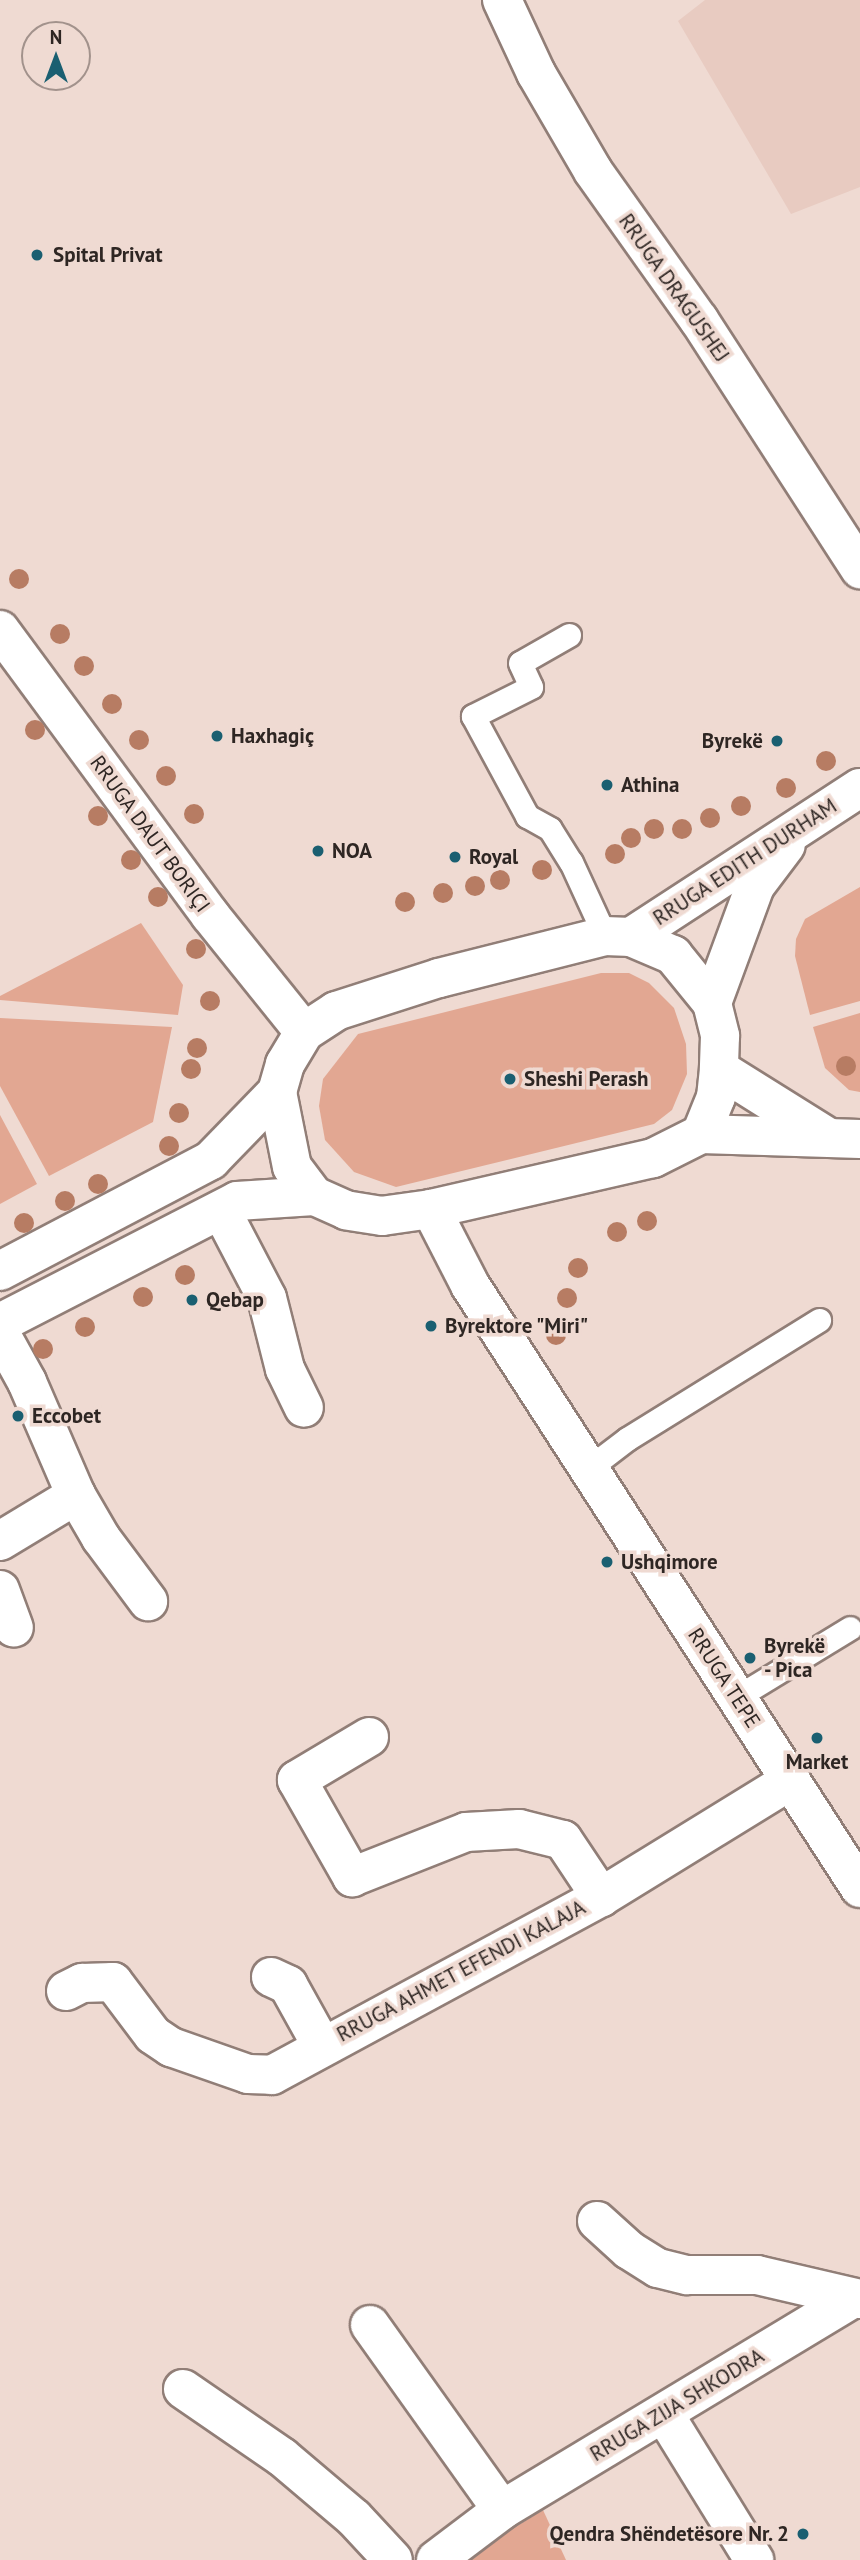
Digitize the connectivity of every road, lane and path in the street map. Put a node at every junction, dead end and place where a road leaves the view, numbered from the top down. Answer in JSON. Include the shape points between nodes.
{"nodes":[{"id":1,"x":502,"y":0,"type":"edge"},
{"id":2,"x":855,"y":549,"type":"edge"},
{"id":3,"x":1,"y":631,"type":"edge"},
{"id":4,"x":569,"y":635,"type":"dead end"},
{"id":5,"x":860,"y":788,"type":"edge"},
{"id":6,"x":810,"y":818,"type":"junction"},
{"id":7,"x":618,"y":936,"type":"junction"},
{"id":8,"x":712,"y":1003,"type":"junction"},
{"id":9,"x":304,"y":1032,"type":"junction"},
{"id":10,"x":719,"y":1069,"type":"junction"},
{"id":11,"x":277,"y":1092,"type":"junction"},
{"id":12,"x":701,"y":1134,"type":"junction"},
{"id":13,"x":844,"y":1138,"type":"edge"},
{"id":14,"x":314,"y":1196,"type":"junction"},
{"id":15,"x":431,"y":1209,"type":"junction"},
{"id":16,"x":221,"y":1210,"type":"junction"},
{"id":17,"x":0,"y":1271,"type":"edge"},
{"id":18,"x":819,"y":1320,"type":"dead end"},
{"id":19,"x":0,"y":1324,"type":"edge"},
{"id":20,"x":0,"y":1333,"type":"edge"},
{"id":21,"x":304,"y":1408,"type":"dead end"},
{"id":22,"x":589,"y":1468,"type":"junction"},
{"id":23,"x":76,"y":1495,"type":"junction"},
{"id":24,"x":0,"y":1541,"type":"edge"},
{"id":25,"x":0,"y":1590,"type":"edge"},
{"id":26,"x":148,"y":1601,"type":"dead end"},
{"id":27,"x":14,"y":1628,"type":"dead end"},
{"id":28,"x":850,"y":1628,"type":"dead end"},
{"id":29,"x":737,"y":1697,"type":"junction"},
{"id":30,"x":369,"y":1737,"type":"dead end"},
{"id":31,"x":791,"y":1780,"type":"junction"},
{"id":32,"x":860,"y":1888,"type":"edge"},
{"id":33,"x":601,"y":1897,"type":"junction"},
{"id":34,"x":271,"y":1977,"type":"dead end"},
{"id":35,"x":66,"y":1991,"type":"dead end"},
{"id":36,"x":322,"y":2046,"type":"junction"},
{"id":37,"x":597,"y":2221,"type":"dead end"},
{"id":38,"x":856,"y":2299,"type":"edge"},
{"id":39,"x":370,"y":2325,"type":"dead end"},
{"id":40,"x":183,"y":2389,"type":"dead end"},
{"id":41,"x":664,"y":2414,"type":"junction"},
{"id":42,"x":502,"y":2510,"type":"junction"},
{"id":43,"x":393,"y":2560,"type":"edge"},
{"id":44,"x":436,"y":2560,"type":"edge"},
{"id":45,"x":754,"y":2560,"type":"edge"}],
"edges":[{"from":1,"to":2,"type":"street","name":"RRUGA DRAGUSHEJ","via":[[536,73],[593,172]]},
{"from":3,"to":9,"type":"street","name":"RRUGA DAUT BORIÇI"},
{"from":4,"to":7,"type":"lane","via":[[520,663],[531,687],[473,716],[527,816],[550,829]]},
{"from":5,"to":6,"type":"street","name":"RRUGA EDITH DURHAM"},
{"from":6,"to":7,"type":"street","name":"RRUGA EDITH DURHAM"},
{"from":6,"to":8,"type":"street","via":[[755,886]]},
{"from":7,"to":8,"type":"street","via":[[673,955]]},
{"from":7,"to":9,"type":"street","via":[[426,982],[335,1011]]},
{"from":8,"to":10,"type":"street","via":[[720,1036]]},
{"from":9,"to":11,"type":"street","via":[[285,1064]]},
{"from":10,"to":12,"type":"street","via":[[716,1097]]},
{"from":10,"to":13,"type":"street"},
{"from":11,"to":14,"type":"street","via":[[292,1167]]},
{"from":11,"to":17,"type":"street","via":[[211,1160]]},
{"from":12,"to":13,"type":"street"},
{"from":12,"to":15,"type":"street","via":[[653,1158]]},
{"from":14,"to":15,"type":"street","via":[[346,1210],[382,1216]]},
{"from":14,"to":16,"type":"street","via":[[237,1201]]},
{"from":15,"to":22,"type":"street","name":"RRUGA TEPE","via":[[470,1284]]},
{"from":16,"to":19,"type":"street"},
{"from":16,"to":21,"type":"street","via":[[267,1298],[277,1347]]},
{"from":18,"to":22,"type":"lane","via":[[627,1439]]},
{"from":20,"to":23,"type":"street","via":[[27,1382]]},
{"from":22,"to":29,"type":"street","name":"RRUGA TEPE"},
{"from":23,"to":24,"type":"street"},
{"from":23,"to":26,"type":"street"},
{"from":25,"to":27,"type":"street"},
{"from":28,"to":29,"type":"lane"},
{"from":29,"to":31,"type":"street","name":"RRUGA TEPE"},
{"from":30,"to":33,"type":"street","name":"RRUGA AHMET EFENDI KALAJA","via":[[297,1780],[352,1877],[466,1832],[519,1829],[563,1840]]},
{"from":31,"to":32,"type":"street","name":"RRUGA TEPE"},
{"from":31,"to":33,"type":"street","name":"RRUGA AHMET EFENDI KALAJA"},
{"from":33,"to":36,"type":"street","name":"RRUGA AHMET EFENDI KALAJA"},
{"from":34,"to":36,"type":"street","name":"RRUGA AHMET EFENDI KALAJA","via":[[288,1985]]},
{"from":35,"to":36,"type":"street","name":"RRUGA AHMET EFENDI KALAJA","via":[[82,1983],[113,1982],[162,2041],[248,2074],[272,2075]]},
{"from":37,"to":38,"type":"street","name":"RRUGA ZIJA SHKODRA","via":[[658,2268],[687,2275],[757,2275]]},
{"from":38,"to":41,"type":"street","name":"RRUGA ZIJA SHKODRA"},
{"from":39,"to":42,"type":"street"},
{"from":40,"to":43,"type":"street","via":[[282,2457],[354,2518]]},
{"from":41,"to":42,"type":"street","name":"RRUGA ZIJA SHKODRA"},
{"from":41,"to":45,"type":"street"},
{"from":42,"to":44,"type":"street","name":"RRUGA ZIJA SHKODRA"}]}
